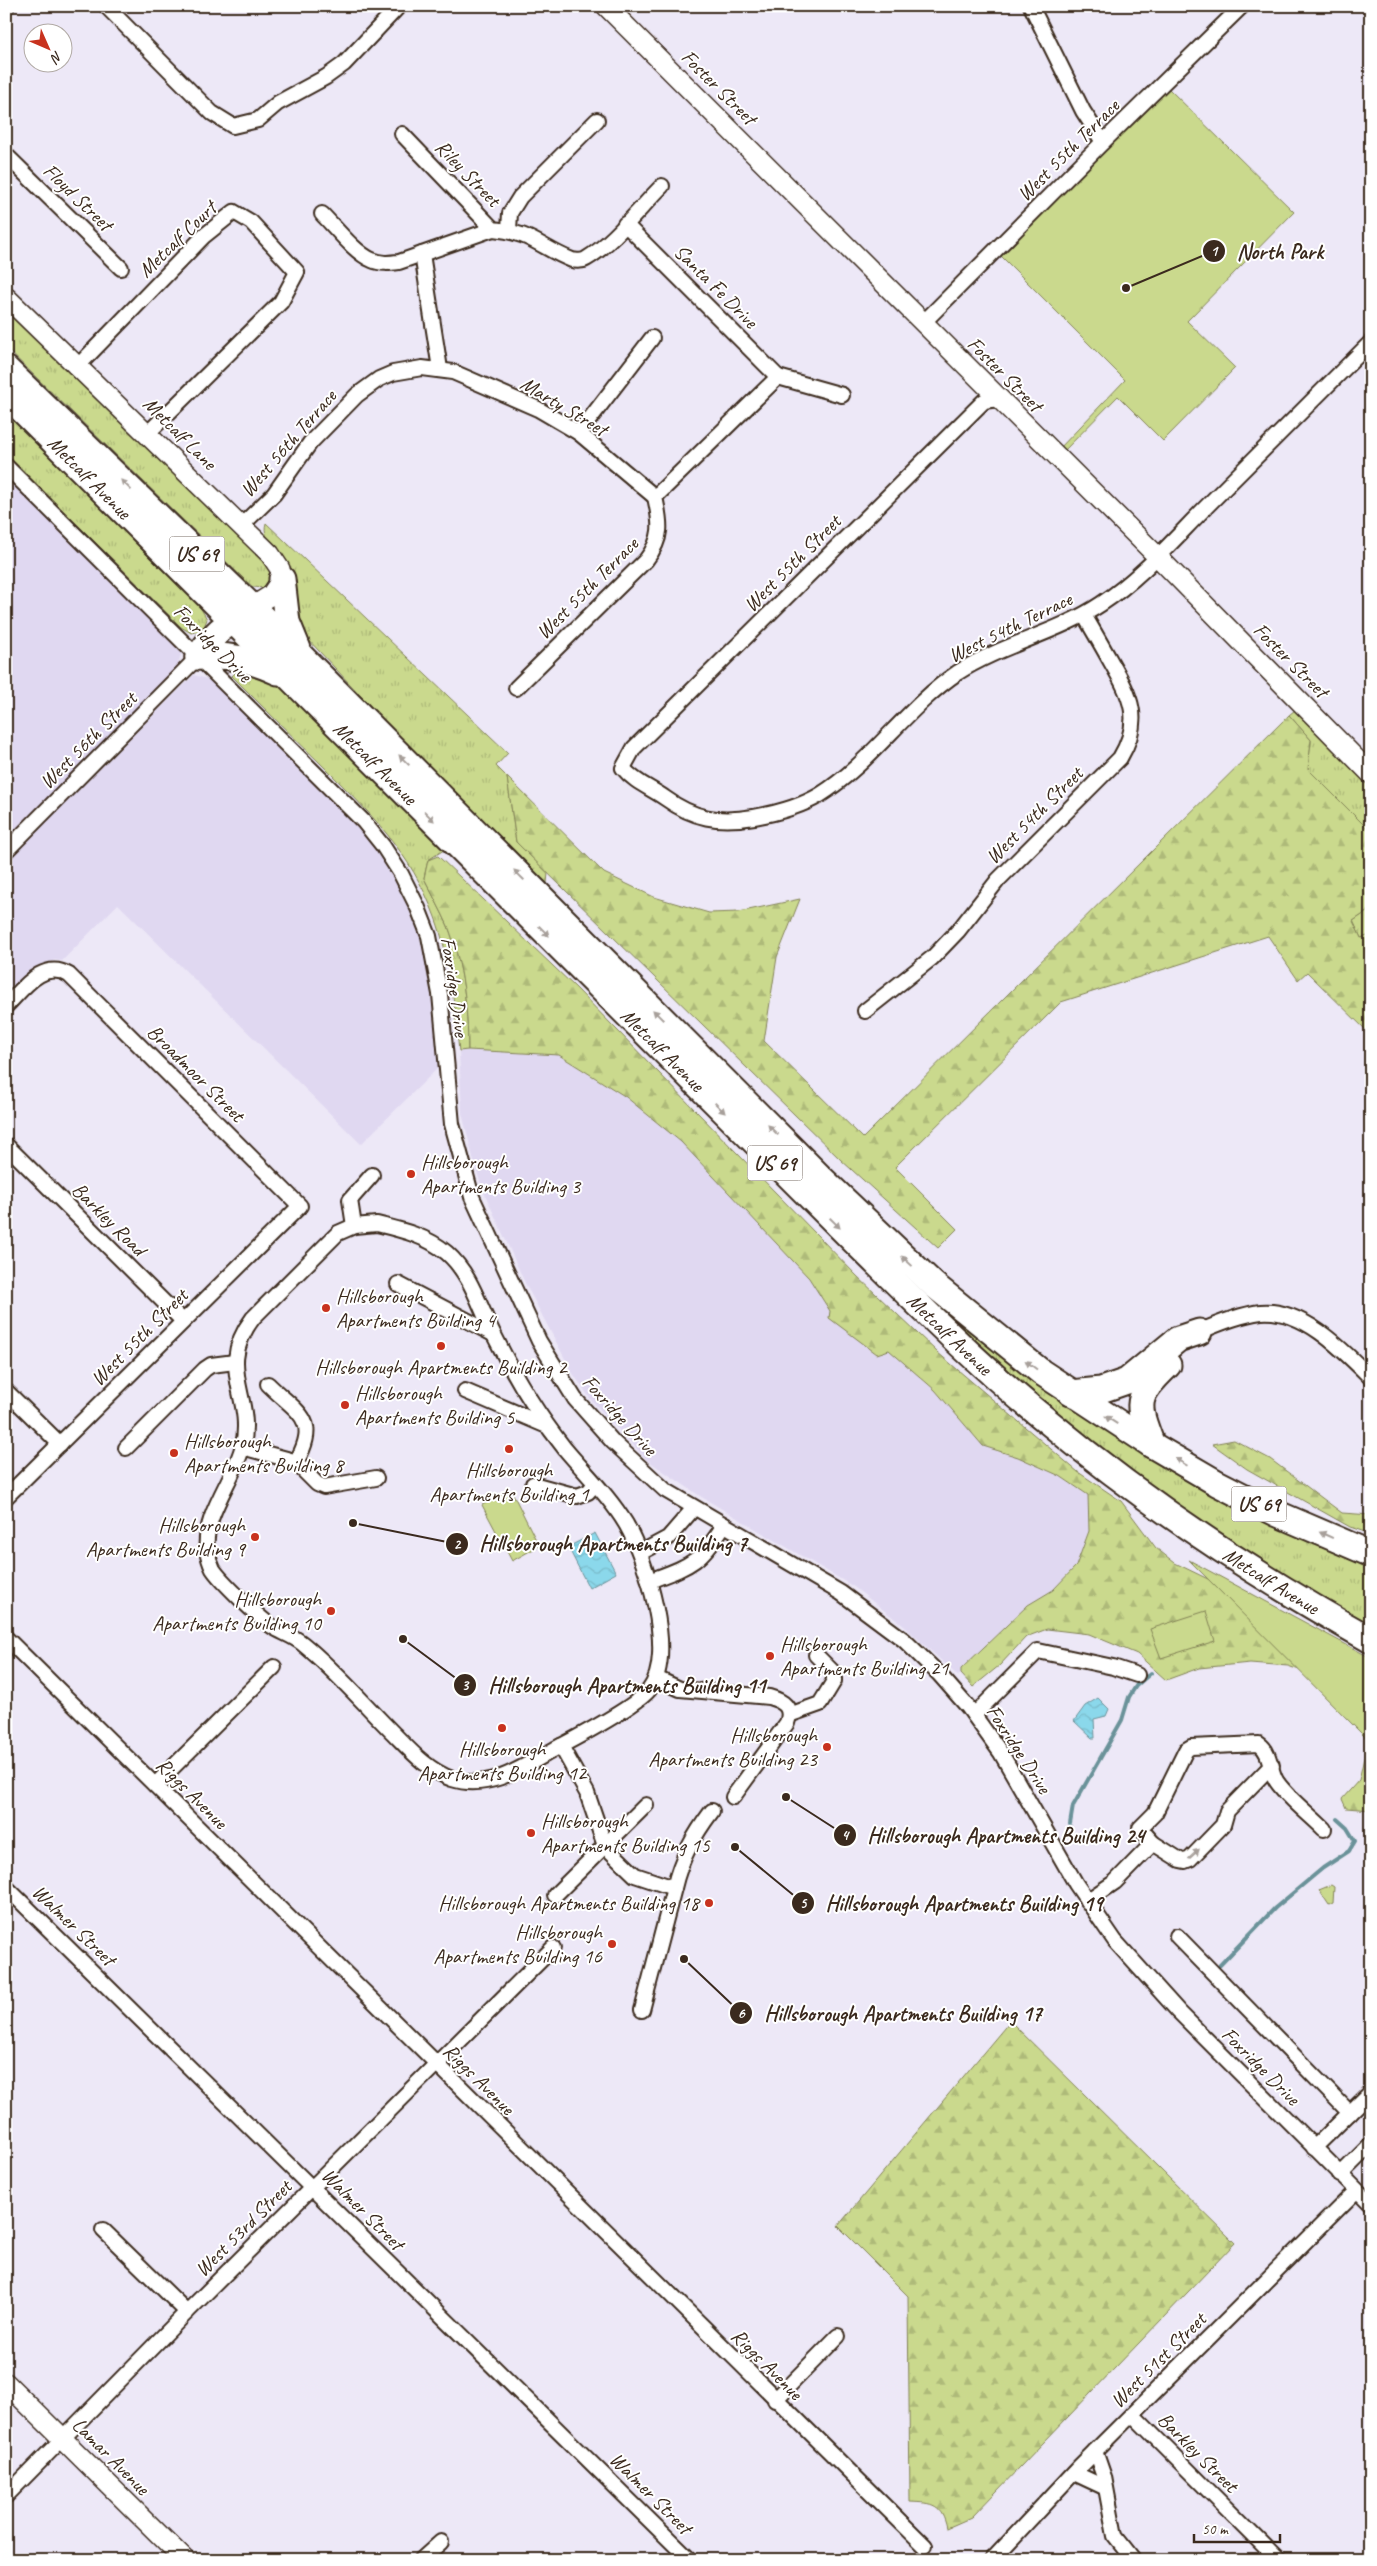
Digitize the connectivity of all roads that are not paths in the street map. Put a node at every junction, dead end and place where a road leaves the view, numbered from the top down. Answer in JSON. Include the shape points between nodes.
{"nodes":[{"id":1,"x":106,"y":6,"type":"edge"},
{"id":2,"x":399,"y":6,"type":"edge"},
{"id":3,"x":606,"y":6,"type":"edge"},
{"id":4,"x":1031,"y":6,"type":"edge"},
{"id":5,"x":1242,"y":6,"type":"edge"},
{"id":6,"x":597,"y":120,"type":"dead end"},
{"id":7,"x":402,"y":134,"type":"dead end"},
{"id":8,"x":1103,"y":142,"type":"junction"},
{"id":9,"x":6,"y":155,"type":"edge"},
{"id":10,"x":662,"y":186,"type":"dead end"},
{"id":11,"x":322,"y":214,"type":"dead end"},
{"id":12,"x":625,"y":224,"type":"junction"},
{"id":13,"x":493,"y":229,"type":"junction"},
{"id":14,"x":509,"y":230,"type":"junction"},
{"id":15,"x":422,"y":254,"type":"junction"},
{"id":16,"x":121,"y":268,"type":"dead end"},
{"id":17,"x":6,"y":296,"type":"edge"},
{"id":18,"x":923,"y":323,"type":"junction"},
{"id":19,"x":652,"y":338,"type":"dead end"},
{"id":20,"x":1371,"y":342,"type":"edge"},
{"id":21,"x":78,"y":366,"type":"junction"},
{"id":22,"x":6,"y":369,"type":"edge"},
{"id":23,"x":440,"y":369,"type":"junction"},
{"id":24,"x":778,"y":377,"type":"junction"},
{"id":25,"x":6,"y":394,"type":"edge"},
{"id":26,"x":842,"y":395,"type":"dead end"},
{"id":27,"x":998,"y":399,"type":"junction"},
{"id":28,"x":148,"y":433,"type":"junction"},
{"id":29,"x":579,"y":433,"type":"junction"},
{"id":30,"x":6,"y":466,"type":"edge"},
{"id":31,"x":655,"y":497,"type":"junction"},
{"id":32,"x":241,"y":526,"type":"junction"},
{"id":33,"x":1157,"y":556,"type":"junction"},
{"id":34,"x":282,"y":579,"type":"junction"},
{"id":35,"x":242,"y":614,"type":"junction"},
{"id":36,"x":1084,"y":615,"type":"junction"},
{"id":37,"x":198,"y":657,"type":"junction"},
{"id":38,"x":295,"y":668,"type":"junction"},
{"id":39,"x":516,"y":688,"type":"dead end"},
{"id":40,"x":385,"y":741,"type":"junction"},
{"id":41,"x":624,"y":768,"type":"joint"},
{"id":42,"x":1371,"y":774,"type":"edge"},
{"id":43,"x":6,"y":851,"type":"edge"},
{"id":44,"x":6,"y":1006,"type":"edge"},
{"id":45,"x":865,"y":1011,"type":"dead end"},
{"id":46,"x":6,"y":1145,"type":"edge"},
{"id":47,"x":372,"y":1175,"type":"dead end"},
{"id":48,"x":300,"y":1206,"type":"joint"},
{"id":49,"x":354,"y":1226,"type":"junction"},
{"id":50,"x":398,"y":1284,"type":"dead end"},
{"id":51,"x":184,"y":1321,"type":"junction"},
{"id":52,"x":1199,"y":1332,"type":"junction"},
{"id":53,"x":493,"y":1334,"type":"junction"},
{"id":54,"x":235,"y":1362,"type":"junction"},
{"id":55,"x":1371,"y":1378,"type":"edge"},
{"id":56,"x":268,"y":1384,"type":"dead end"},
{"id":57,"x":6,"y":1391,"type":"edge"},
{"id":58,"x":465,"y":1391,"type":"dead end"},
{"id":59,"x":1071,"y":1393,"type":"junction"},
{"id":60,"x":547,"y":1426,"type":"junction"},
{"id":61,"x":60,"y":1444,"type":"junction"},
{"id":62,"x":1152,"y":1445,"type":"junction"},
{"id":63,"x":242,"y":1447,"type":"junction"},
{"id":64,"x":126,"y":1448,"type":"dead end"},
{"id":65,"x":296,"y":1462,"type":"junction"},
{"id":66,"x":376,"y":1478,"type":"dead end"},
{"id":67,"x":533,"y":1484,"type":"dead end"},
{"id":68,"x":595,"y":1484,"type":"junction"},
{"id":69,"x":6,"y":1496,"type":"edge"},
{"id":70,"x":694,"y":1508,"type":"junction"},
{"id":71,"x":724,"y":1525,"type":"junction"},
{"id":72,"x":640,"y":1552,"type":"junction"},
{"id":73,"x":1371,"y":1554,"type":"edge"},
{"id":74,"x":649,"y":1581,"type":"junction"},
{"id":75,"x":6,"y":1638,"type":"edge"},
{"id":76,"x":1371,"y":1640,"type":"edge"},
{"id":77,"x":816,"y":1655,"type":"dead end"},
{"id":78,"x":274,"y":1667,"type":"dead end"},
{"id":79,"x":1136,"y":1675,"type":"dead end"},
{"id":80,"x":656,"y":1678,"type":"junction"},
{"id":81,"x":789,"y":1714,"type":"junction"},
{"id":82,"x":974,"y":1715,"type":"junction"},
{"id":83,"x":562,"y":1746,"type":"junction"},
{"id":84,"x":1272,"y":1765,"type":"junction"},
{"id":85,"x":155,"y":1785,"type":"junction"},
{"id":86,"x":733,"y":1797,"type":"dead end"},
{"id":87,"x":646,"y":1805,"type":"dead end"},
{"id":88,"x":712,"y":1811,"type":"dead end"},
{"id":89,"x":1324,"y":1829,"type":"dead end"},
{"id":90,"x":1153,"y":1843,"type":"junction"},
{"id":91,"x":606,"y":1846,"type":"junction"},
{"id":92,"x":6,"y":1887,"type":"edge"},
{"id":93,"x":674,"y":1888,"type":"junction"},
{"id":94,"x":556,"y":1895,"type":"dead end"},
{"id":95,"x":1088,"y":1901,"type":"junction"},
{"id":96,"x":1177,"y":1936,"type":"dead end"},
{"id":97,"x":553,"y":1948,"type":"dead end"},
{"id":98,"x":642,"y":2010,"type":"dead end"},
{"id":99,"x":436,"y":2065,"type":"junction"},
{"id":100,"x":1371,"y":2092,"type":"edge"},
{"id":101,"x":1350,"y":2113,"type":"junction"},
{"id":102,"x":1371,"y":2144,"type":"edge"},
{"id":103,"x":1314,"y":2148,"type":"junction"},
{"id":104,"x":1340,"y":2175,"type":"junction"},
{"id":105,"x":312,"y":2187,"type":"junction"},
{"id":106,"x":1356,"y":2191,"type":"junction"},
{"id":107,"x":1371,"y":2204,"type":"edge"},
{"id":108,"x":103,"y":2230,"type":"dead end"},
{"id":109,"x":187,"y":2312,"type":"junction"},
{"id":110,"x":838,"y":2336,"type":"dead end"},
{"id":111,"x":6,"y":2383,"type":"edge"},
{"id":112,"x":775,"y":2400,"type":"junction"},
{"id":113,"x":1132,"y":2414,"type":"junction"},
{"id":114,"x":62,"y":2439,"type":"junction"},
{"id":115,"x":1095,"y":2451,"type":"junction"},
{"id":116,"x":1074,"y":2473,"type":"junction"},
{"id":117,"x":1104,"y":2487,"type":"junction"},
{"id":118,"x":6,"y":2496,"type":"edge"},
{"id":119,"x":441,"y":2542,"type":"dead end"},
{"id":120,"x":925,"y":2546,"type":"dead end"},
{"id":121,"x":185,"y":2560,"type":"edge"},
{"id":122,"x":421,"y":2560,"type":"edge"},
{"id":123,"x":690,"y":2560,"type":"edge"},
{"id":124,"x":992,"y":2560,"type":"edge"},
{"id":125,"x":1134,"y":2560,"type":"edge"},
{"id":126,"x":1278,"y":2560,"type":"edge"}],
"edges":[{"from":1,"to":2,"type":"street","via":[[212,112],[233,126],[258,120],[278,103],[344,64]]},
{"from":3,"to":18,"type":"street","name":"Foster Street"},
{"from":4,"to":8,"type":"street"},
{"from":5,"to":8,"type":"street","name":"West 55th Terrace"},
{"from":6,"to":14,"type":"street","via":[[520,198],[510,214]]},
{"from":7,"to":13,"type":"street","name":"Riley Street"},
{"from":8,"to":18,"type":"street","name":"West 55th Terrace"},
{"from":9,"to":16,"type":"street","name":"Floyd Street"},
{"from":10,"to":12,"type":"street"},
{"from":11,"to":15,"type":"street","via":[[371,260],[385,264]]},
{"from":12,"to":14,"type":"street","via":[[585,260],[573,261],[534,238]]},
{"from":12,"to":24,"type":"street","name":"Santa Fe Drive"},
{"from":13,"to":14,"type":"street","name":"Riley Street"},
{"from":13,"to":15,"type":"street"},
{"from":15,"to":23,"type":"street"},
{"from":17,"to":21,"type":"street","name":"Metcalf Lane"},
{"from":18,"to":27,"type":"street","name":"Foster Street"},
{"from":19,"to":29,"type":"street"},
{"from":20,"to":33,"type":"street","name":"West 54th Terrace"},
{"from":21,"to":28,"type":"street","name":"Metcalf Lane"},
{"from":21,"to":28,"type":"street","name":"Metcalf Court","via":[[204,236],[234,212],[251,222],[297,272],[293,284],[280,302]]},
{"from":35,"to":22,"type":"highway","name":"Metcalf Avenue","number":"US 69","one_way":true},
{"from":23,"to":29,"type":"street","name":"Marty Street","via":[[525,403]]},
{"from":23,"to":32,"type":"street","name":"West 56th Terrace","via":[[422,368],[393,373],[362,391],[310,443],[282,484]]},
{"from":24,"to":26,"type":"street"},
{"from":24,"to":31,"type":"street"},
{"from":25,"to":35,"type":"highway","name":"Metcalf Avenue","number":"US 69","via":[[109,495]]},
{"from":27,"to":33,"type":"street","name":"Foster Street"},
{"from":27,"to":41,"type":"street","name":"West 55th Street","via":[[984,401],[976,408],[634,748]]},
{"from":28,"to":32,"type":"street","name":"Metcalf Lane"},
{"from":29,"to":31,"type":"street","name":"Marty Street"},
{"from":30,"to":37,"type":"street","name":"Foxridge Drive"},
{"from":31,"to":39,"type":"street","name":"West 55th Terrace","via":[[660,531],[656,547]]},
{"from":32,"to":34,"type":"street","name":"Metcalf Lane","via":[[270,554],[280,569]]},
{"from":33,"to":36,"type":"street","name":"West 54th Terrace","via":[[1127,585]]},
{"from":33,"to":42,"type":"street","name":"Foster Street"},
{"from":34,"to":35,"type":"street","via":[[272,595]]},
{"from":34,"to":38,"type":"highway"},
{"from":35,"to":37,"type":"highway"},
{"from":35,"to":38,"type":"highway","name":"Metcalf Avenue","number":"US 69"},
{"from":35,"to":40,"type":"highway","via":[[243,622],[255,628],[317,689]]},
{"from":36,"to":41,"type":"street","name":"West 54th Terrace","via":[[957,673],[916,707],[839,781],[792,808],[739,820],[702,818],[631,778]]},
{"from":36,"to":45,"type":"street","name":"West 54th Street","via":[[1131,700],[1132,730],[1128,744],[1120,758],[998,880],[932,958]]},
{"from":37,"to":38,"type":"highway","via":[[241,657]]},
{"from":37,"to":43,"type":"street","name":"West 56th Street"},
{"from":37,"to":70,"type":"street","name":"Foxridge Drive","via":[[370,829],[401,874],[425,923],[435,960],[448,1098],[458,1151],[472,1197],[501,1260],[539,1341],[576,1399],[649,1477]]},
{"from":38,"to":40,"type":"highway","name":"Metcalf Avenue","number":"US 69"},
{"from":38,"to":76,"type":"highway","name":"Metcalf Avenue","number":"US 69","one_way":true,"via":[[900,1287],[994,1376],[1105,1468],[1197,1535],[1256,1574]]},
{"from":59,"to":40,"type":"highway","name":"Metcalf Avenue","number":"US 69","one_way":true,"via":[[978,1323],[880,1236]]},
{"from":44,"to":48,"type":"street","name":"Broadmoor Street","via":[[40,974],[49,970],[69,975]]},
{"from":46,"to":51,"type":"street","name":"Barkley Road"},
{"from":47,"to":49,"type":"street","via":[[350,1200]]},
{"from":48,"to":51,"type":"street","name":"West 55th Street"},
{"from":49,"to":53,"type":"street","via":[[377,1224],[393,1227],[421,1237],[445,1252],[467,1278]]},
{"from":49,"to":54,"type":"street","via":[[338,1233],[253,1318],[237,1347]]},
{"from":50,"to":53,"type":"street"},
{"from":51,"to":61,"type":"street","name":"West 55th Street"},
{"from":52,"to":55,"type":"street","via":[[1223,1321],[1263,1312],[1280,1315],[1312,1327],[1331,1339]]},
{"from":52,"to":59,"type":"highway","via":[[1178,1339],[1127,1382],[1101,1390]]},
{"from":52,"to":62,"type":"highway","via":[[1144,1391],[1140,1400],[1140,1413]]},
{"from":53,"to":60,"type":"street"},
{"from":54,"to":63,"type":"street","via":[[244,1420]]},
{"from":54,"to":64,"type":"street","via":[[205,1368]]},
{"from":56,"to":65,"type":"street","via":[[307,1426],[306,1444]]},
{"from":57,"to":61,"type":"street"},
{"from":58,"to":60,"type":"street"},
{"from":62,"to":59,"type":"highway","name":"Metcalf Avenue","number":"US 69","one_way":true},
{"from":60,"to":68,"type":"street"},
{"from":61,"to":69,"type":"street","name":"West 55th Street"},
{"from":73,"to":62,"type":"highway","name":"Metcalf Avenue","number":"US 69","one_way":true,"via":[[1278,1514]]},
{"from":63,"to":65,"type":"street"},
{"from":63,"to":83,"type":"street","via":[[209,1526],[208,1553],[217,1574],[269,1625],[304,1644],[416,1756],[449,1778],[491,1781]]},
{"from":65,"to":66,"type":"street","via":[[324,1487]]},
{"from":67,"to":68,"type":"street","via":[[577,1496],[588,1492]]},
{"from":68,"to":72,"type":"street","via":[[626,1524]]},
{"from":70,"to":71,"type":"street","name":"Foxridge Drive"},
{"from":70,"to":72,"type":"street","via":[[668,1538]]},
{"from":71,"to":74,"type":"street","via":[[695,1562]]},
{"from":71,"to":82,"type":"street","name":"Foxridge Drive","via":[[841,1592],[875,1616],[940,1674]]},
{"from":72,"to":74,"type":"street"},
{"from":74,"to":80,"type":"street","via":[[661,1651]]},
{"from":75,"to":85,"type":"street","name":"Riggs Avenue"},
{"from":77,"to":81,"type":"street","via":[[834,1673],[834,1681],[820,1704]]},
{"from":78,"to":85,"type":"street"},
{"from":79,"to":82,"type":"street","via":[[1038,1651]]},
{"from":80,"to":81,"type":"street","via":[[680,1689],[776,1699],[784,1704]]},
{"from":80,"to":83,"type":"street","via":[[641,1697]]},
{"from":81,"to":86,"type":"street","via":[[787,1723]]},
{"from":82,"to":95,"type":"street","name":"Foxridge Drive","via":[[1013,1772]]},
{"from":83,"to":91,"type":"street","via":[[587,1793]]},
{"from":84,"to":89,"type":"street","via":[[1276,1782]]},
{"from":90,"to":84,"type":"street","one_way":true,"via":[[1180,1860],[1190,1859],[1224,1825],[1226,1812],[1231,1806]]},
{"from":84,"to":90,"type":"street","via":[[1264,1747],[1259,1744],[1191,1747],[1186,1750],[1155,1813],[1140,1828]]},
{"from":85,"to":99,"type":"street","name":"Riggs Avenue"},
{"from":87,"to":91,"type":"street"},
{"from":88,"to":93,"type":"street","via":[[684,1855]]},
{"from":90,"to":95,"type":"street","via":[[1115,1882]]},
{"from":91,"to":93,"type":"street","via":[[635,1875]]},
{"from":91,"to":94,"type":"street"},
{"from":92,"to":105,"type":"street","name":"Walmer Street"},
{"from":93,"to":98,"type":"street"},
{"from":95,"to":103,"type":"street","name":"Foxridge Drive","via":[[1115,1941],[1157,1989]]},
{"from":96,"to":101,"type":"street","name":"Foxridge Drive"},
{"from":97,"to":99,"type":"street","name":"West 53rd Street"},
{"from":99,"to":105,"type":"street","name":"West 53rd Street"},
{"from":99,"to":112,"type":"street","name":"Riggs Avenue"},
{"from":100,"to":101,"type":"street"},
{"from":101,"to":103,"type":"street"},
{"from":102,"to":104,"type":"street"},
{"from":103,"to":104,"type":"street","name":"Foxridge Drive"},
{"from":104,"to":106,"type":"street","name":"Foxridge Drive"},
{"from":105,"to":109,"type":"street","name":"West 53rd Street"},
{"from":105,"to":123,"type":"street","name":"Walmer Street"},
{"from":106,"to":107,"type":"street","name":"Foxridge Drive"},
{"from":106,"to":113,"type":"street","name":"West 51st Street"},
{"from":108,"to":109,"type":"street"},
{"from":109,"to":114,"type":"street","name":"West 53rd Street"},
{"from":110,"to":112,"type":"street"},
{"from":111,"to":114,"type":"street","name":"Lamar Avenue"},
{"from":112,"to":120,"type":"street","name":"Riggs Avenue"},
{"from":113,"to":115,"type":"street","name":"West 51st Street"},
{"from":113,"to":126,"type":"street","name":"Barkley Street"},
{"from":114,"to":118,"type":"street","name":"West 53rd Street"},
{"from":114,"to":121,"type":"street","name":"Lamar Avenue"},
{"from":115,"to":116,"type":"street","name":"West 51st Street"},
{"from":115,"to":117,"type":"street"},
{"from":116,"to":117,"type":"street"},
{"from":116,"to":124,"type":"street","name":"West 51st Street"},
{"from":117,"to":125,"type":"street","via":[[1115,2536]]},
{"from":119,"to":122,"type":"street"}]}
